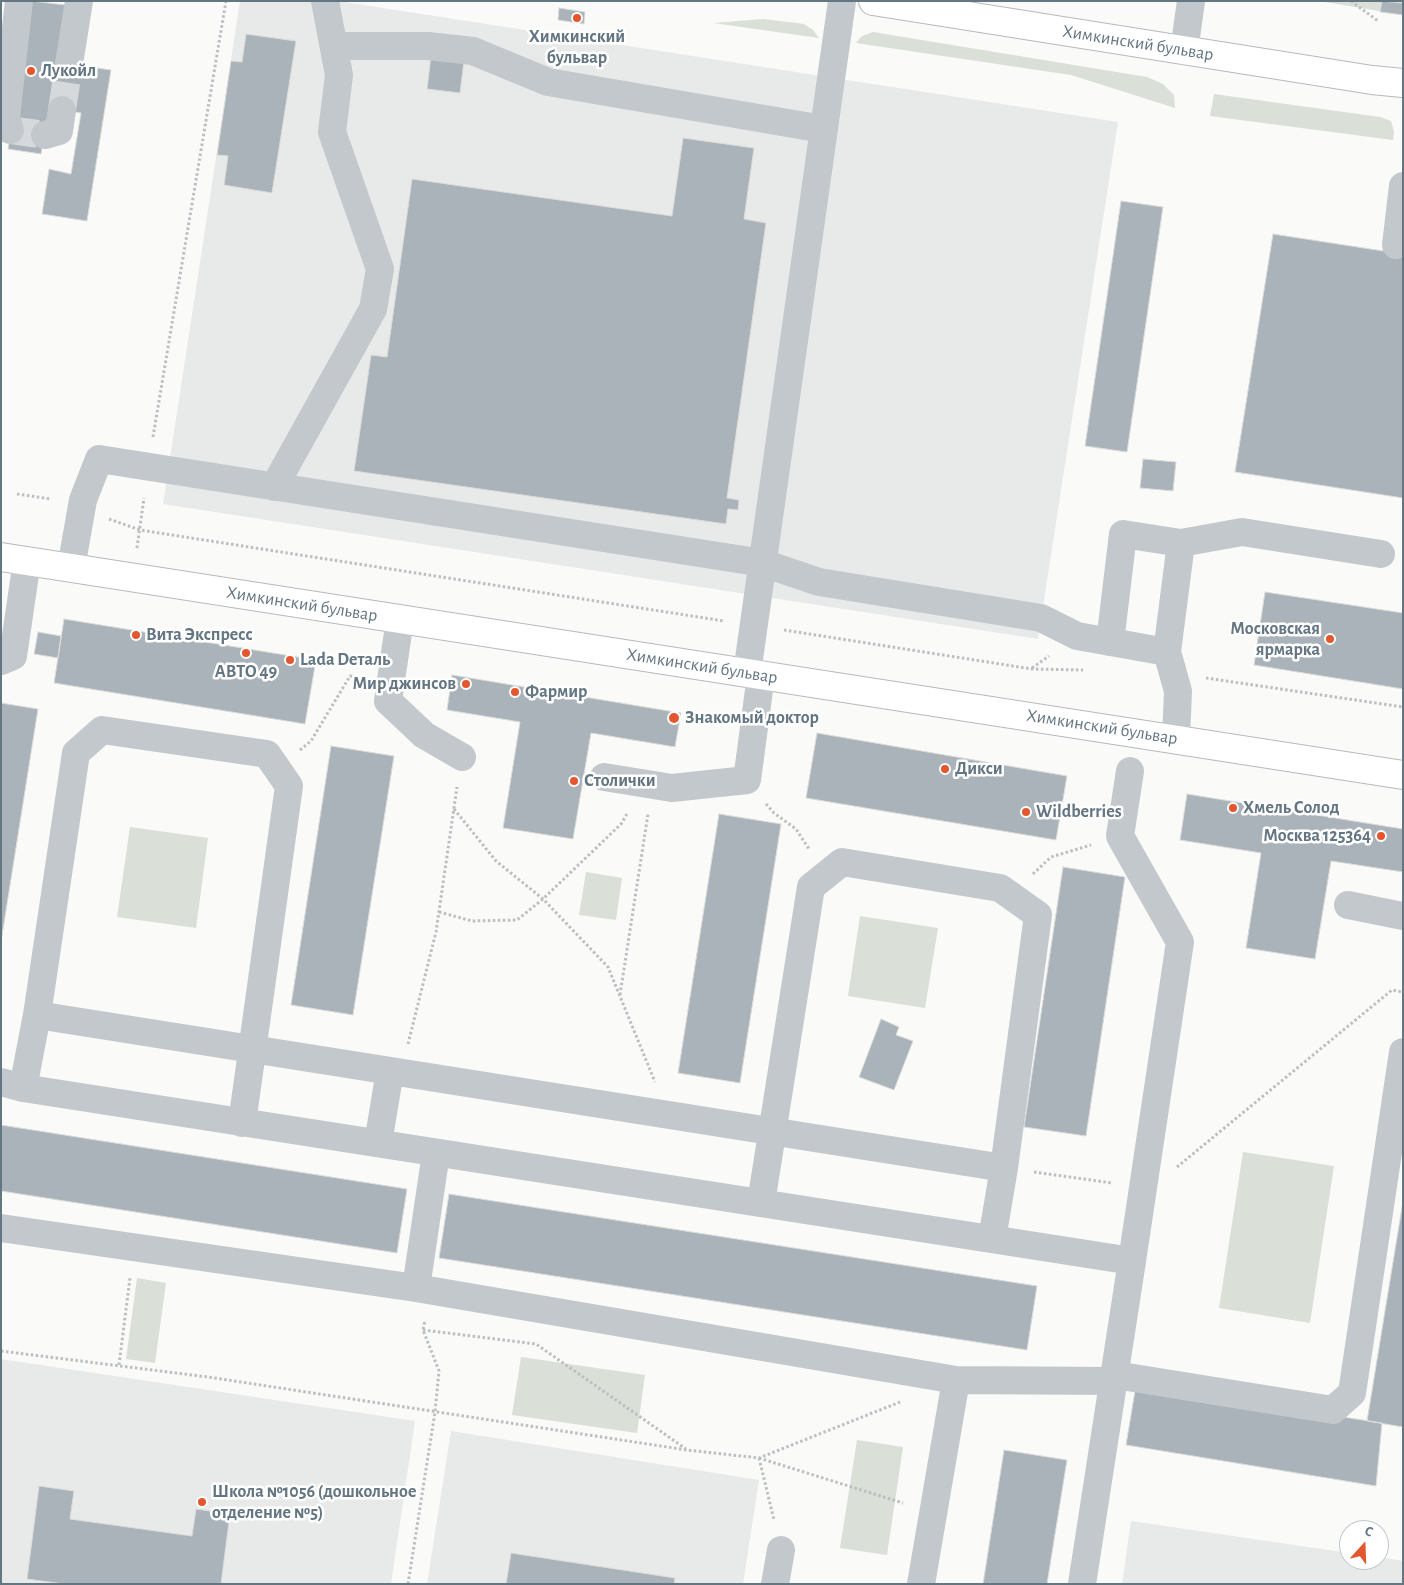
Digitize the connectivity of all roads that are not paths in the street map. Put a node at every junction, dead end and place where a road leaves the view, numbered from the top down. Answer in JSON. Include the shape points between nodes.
{"nodes":[{"id":1,"x":19,"y":1,"type":"edge"},
{"id":2,"x":79,"y":1,"type":"edge"},
{"id":3,"x":325,"y":1,"type":"edge"},
{"id":4,"x":842,"y":1,"type":"edge"},
{"id":5,"x":874,"y":1,"type":"edge"},
{"id":6,"x":1191,"y":1,"type":"edge"},
{"id":7,"x":335,"y":46,"type":"junction"},
{"id":8,"x":1184,"y":51,"type":"junction"},
{"id":9,"x":69,"y":64,"type":"tunnel mouth"},
{"id":10,"x":1403,"y":83,"type":"edge"},
{"id":11,"x":62,"y":110,"type":"tunnel mouth"},
{"id":12,"x":823,"y":129,"type":"junction"},
{"id":13,"x":10,"y":130,"type":"dead end"},
{"id":14,"x":44,"y":135,"type":"dead end"},
{"id":15,"x":1403,"y":186,"type":"edge"},
{"id":16,"x":1396,"y":245,"type":"dead end"},
{"id":17,"x":274,"y":487,"type":"junction"},
{"id":18,"x":1181,"y":543,"type":"junction"},
{"id":19,"x":1381,"y":554,"type":"dead end"},
{"id":20,"x":14,"y":559,"type":"edge"},
{"id":21,"x":763,"y":564,"type":"junction"},
{"id":22,"x":72,"y":568,"type":"junction"},
{"id":23,"x":400,"y":619,"type":"junction"},
{"id":24,"x":1110,"y":642,"type":"junction"},
{"id":25,"x":1,"y":661,"type":"edge"},
{"id":26,"x":1171,"y":663,"type":"junction"},
{"id":27,"x":754,"y":674,"type":"junction"},
{"id":28,"x":1176,"y":739,"type":"junction"},
{"id":29,"x":462,"y":757,"type":"road end"},
{"id":30,"x":1130,"y":771,"type":"dead end"},
{"id":31,"x":1403,"y":774,"type":"edge"},
{"id":32,"x":604,"y":777,"type":"dead end"},
{"id":33,"x":1348,"y":905,"type":"dead end"},
{"id":34,"x":1403,"y":916,"type":"edge"},
{"id":35,"x":37,"y":1015,"type":"junction"},
{"id":36,"x":251,"y":1049,"type":"junction"},
{"id":37,"x":1403,"y":1052,"type":"edge"},
{"id":38,"x":390,"y":1071,"type":"junction"},
{"id":39,"x":12,"y":1085,"type":"edge"},
{"id":40,"x":242,"y":1123,"type":"junction"},
{"id":41,"x":773,"y":1131,"type":"junction"},
{"id":42,"x":378,"y":1143,"type":"junction"},
{"id":43,"x":436,"y":1153,"type":"junction"},
{"id":44,"x":1004,"y":1168,"type":"junction"},
{"id":45,"x":761,"y":1203,"type":"junction"},
{"id":46,"x":1,"y":1228,"type":"edge"},
{"id":47,"x":992,"y":1239,"type":"junction"},
{"id":48,"x":1132,"y":1261,"type":"junction"},
{"id":49,"x":416,"y":1288,"type":"junction"},
{"id":50,"x":1114,"y":1378,"type":"junction"},
{"id":51,"x":956,"y":1380,"type":"junction"},
{"id":52,"x":781,"y":1550,"type":"road end"},
{"id":53,"x":775,"y":1584,"type":"edge"},
{"id":54,"x":921,"y":1584,"type":"edge"},
{"id":55,"x":1082,"y":1584,"type":"edge"}],
"edges":[{"from":1,"to":13,"type":"lane","via":[[6,118]]},
{"from":2,"to":9,"type":"lane"},
{"from":3,"to":7,"type":"lane"},
{"from":4,"to":12,"type":"lane"},
{"from":5,"to":8,"type":"main road","name":"Химкинский бульвар"},
{"from":6,"to":8,"type":"lane"},
{"from":7,"to":12,"type":"lane","via":[[428,46],[473,51],[548,82]]},
{"from":7,"to":17,"type":"lane","via":[[339,75],[332,132],[380,268],[373,309]]},
{"from":8,"to":10,"type":"main road","name":"Химкинский бульвар"},
{"from":11,"to":14,"type":"lane","via":[[59,131]]},
{"from":12,"to":21,"type":"lane"},
{"from":15,"to":16,"type":"lane"},
{"from":17,"to":21,"type":"lane"},
{"from":17,"to":22,"type":"lane","via":[[99,459],[83,500]]},
{"from":18,"to":19,"type":"lane","via":[[1242,532]]},
{"from":18,"to":24,"type":"lane","via":[[1123,534]]},
{"from":18,"to":26,"type":"lane"},
{"from":20,"to":22,"type":"main road","name":"Химкинский бульвар"},
{"from":20,"to":25,"type":"lane","via":[[13,656]]},
{"from":21,"to":24,"type":"lane","via":[[819,582],[1041,618],[1077,636]]},
{"from":21,"to":27,"type":"lane"},
{"from":22,"to":23,"type":"main road","name":"Химкинский бульвар"},
{"from":23,"to":27,"type":"main road","name":"Химкинский бульвар"},
{"from":23,"to":29,"type":"lane","via":[[388,701],[424,735]]},
{"from":24,"to":26,"type":"lane"},
{"from":26,"to":28,"type":"lane","via":[[1178,691]]},
{"from":27,"to":28,"type":"main road","name":"Химкинский бульвар"},
{"from":27,"to":32,"type":"lane","via":[[746,780],[672,788]]},
{"from":28,"to":31,"type":"main road","name":"Химкинский бульвар"},
{"from":30,"to":48,"type":"lane","via":[[1120,836],[1180,942]]},
{"from":33,"to":34,"type":"lane"},
{"from":35,"to":36,"type":"lane"},
{"from":35,"to":36,"type":"lane","via":[[76,754],[102,730],[267,754],[289,786]]},
{"from":35,"to":39,"type":"lane"},
{"from":36,"to":38,"type":"lane"},
{"from":36,"to":40,"type":"lane"},
{"from":37,"to":50,"type":"lane","via":[[1352,1393],[1333,1410]]},
{"from":38,"to":41,"type":"lane"},
{"from":38,"to":42,"type":"lane"},
{"from":39,"to":40,"type":"lane"},
{"from":40,"to":42,"type":"lane"},
{"from":41,"to":44,"type":"lane"},
{"from":41,"to":44,"type":"lane","via":[[811,887],[842,862],[1000,888],[1038,915]]},
{"from":41,"to":45,"type":"lane"},
{"from":42,"to":43,"type":"lane"},
{"from":43,"to":45,"type":"lane"},
{"from":43,"to":49,"type":"lane"},
{"from":44,"to":47,"type":"lane"},
{"from":45,"to":47,"type":"lane"},
{"from":46,"to":49,"type":"lane"},
{"from":47,"to":48,"type":"lane"},
{"from":48,"to":50,"type":"lane"},
{"from":49,"to":51,"type":"lane"},
{"from":50,"to":51,"type":"lane"},
{"from":50,"to":55,"type":"lane"},
{"from":51,"to":54,"type":"lane"},
{"from":52,"to":53,"type":"lane"}]}
